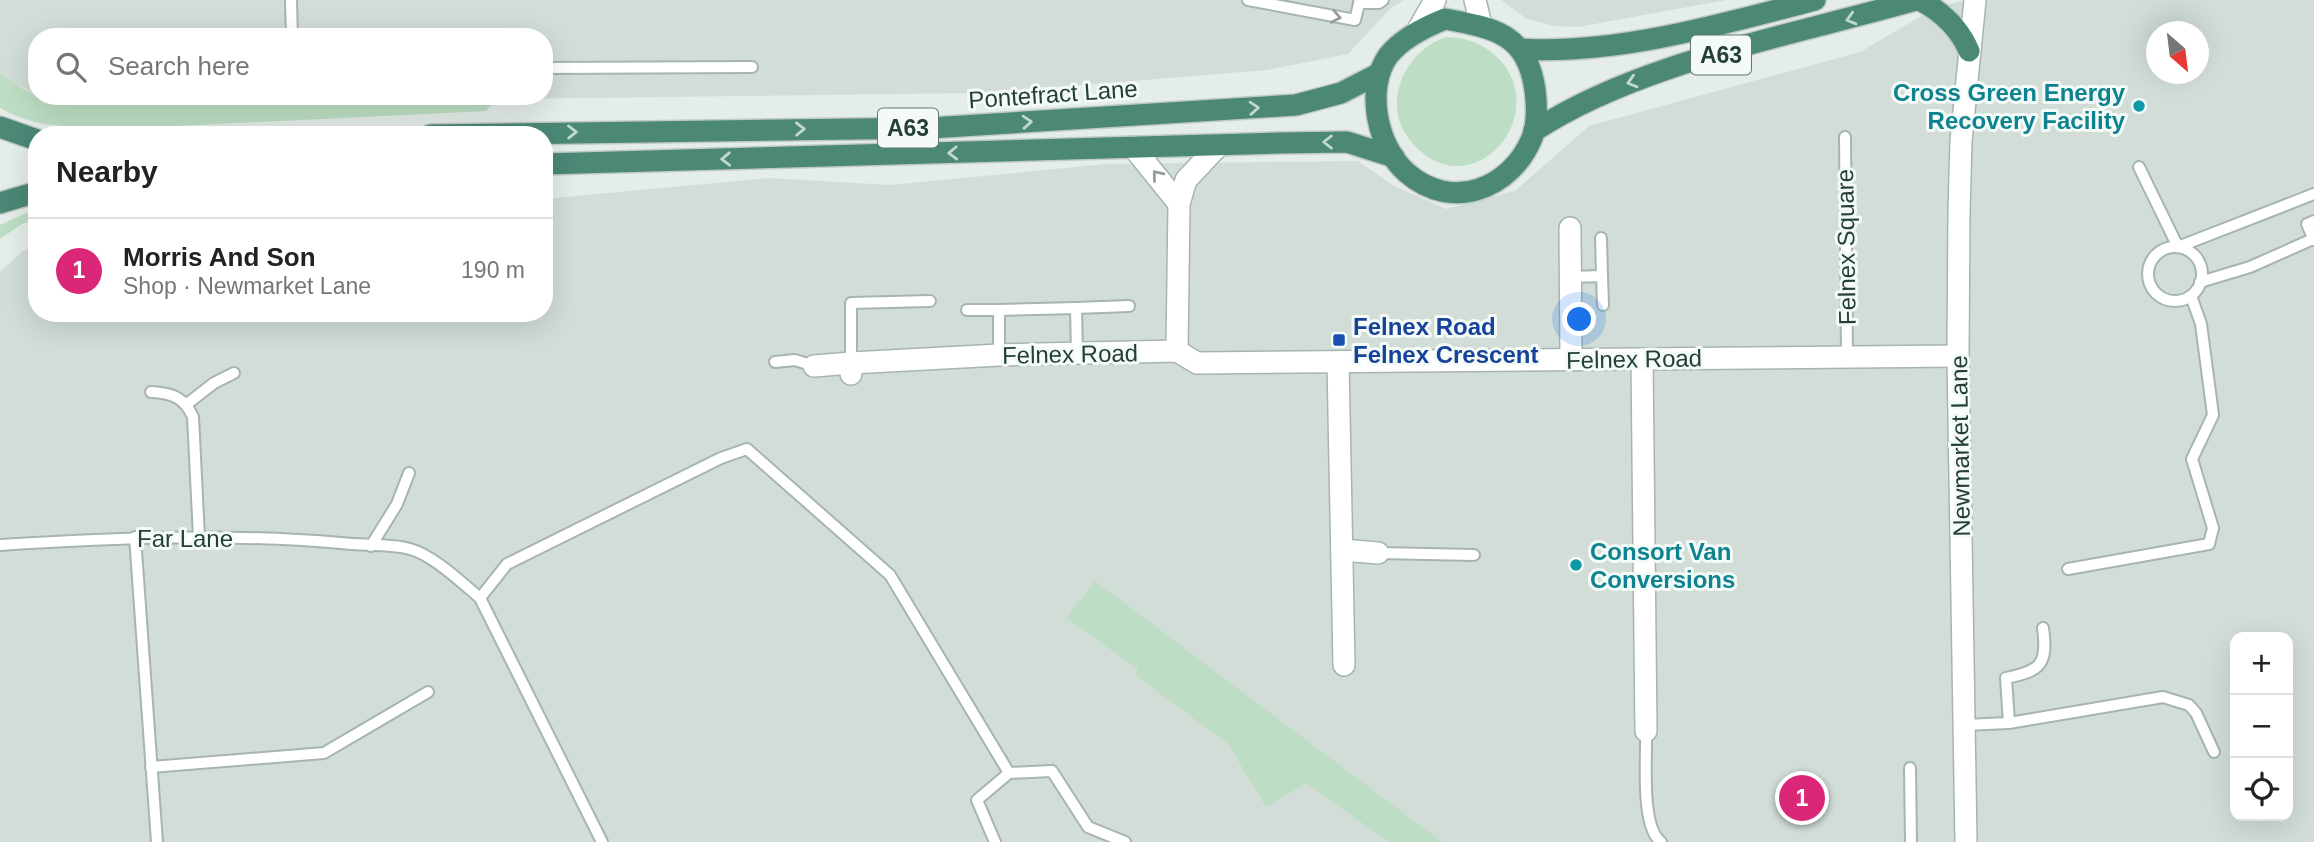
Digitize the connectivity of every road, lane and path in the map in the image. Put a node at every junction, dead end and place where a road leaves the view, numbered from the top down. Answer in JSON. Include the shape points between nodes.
{"nodes":[{"id":1,"x":290,"y":0,"type":"edge"},
{"id":2,"x":1248,"y":0,"type":"edge"},
{"id":3,"x":1383,"y":0,"type":"edge"},
{"id":4,"x":1435,"y":0,"type":"edge"},
{"id":5,"x":1475,"y":0,"type":"edge"},
{"id":6,"x":1815,"y":0,"type":"edge"},
{"id":7,"x":1918,"y":0,"type":"edge"},
{"id":8,"x":1975,"y":0,"type":"edge"},
{"id":9,"x":1359,"y":2,"type":"edge"},
{"id":10,"x":1481,"y":25,"type":"junction"},
{"id":11,"x":292,"y":28,"type":"edge"},
{"id":12,"x":1418,"y":30,"type":"junction"},
{"id":13,"x":1521,"y":49,"type":"junction"},
{"id":14,"x":1969,"y":51,"type":"junction"},
{"id":15,"x":752,"y":67,"type":"dead end"},
{"id":16,"x":553,"y":68,"type":"edge"},
{"id":17,"x":1378,"y":74,"type":"junction"},
{"id":18,"x":0,"y":127,"type":"edge"},
{"id":19,"x":1534,"y":131,"type":"junction"},
{"id":20,"x":553,"y":133,"type":"edge"},
{"id":21,"x":1845,"y":136,"type":"dead end"},
{"id":22,"x":28,"y":137,"type":"edge"},
{"id":23,"x":1219,"y":145,"type":"junction"},
{"id":24,"x":1133,"y":147,"type":"junction"},
{"id":25,"x":1394,"y":157,"type":"junction"},
{"id":26,"x":553,"y":164,"type":"edge"},
{"id":27,"x":2138,"y":167,"type":"dead end"},
{"id":28,"x":2314,"y":194,"type":"edge"},
{"id":29,"x":28,"y":195,"type":"edge"},
{"id":30,"x":0,"y":203,"type":"edge"},
{"id":31,"x":1179,"y":204,"type":"junction"},
{"id":32,"x":2314,"y":221,"type":"edge"},
{"id":33,"x":1570,"y":228,"type":"dead end"},
{"id":34,"x":1601,"y":238,"type":"dead end"},
{"id":35,"x":2314,"y":239,"type":"edge"},
{"id":36,"x":2178,"y":247,"type":"junction"},
{"id":37,"x":1602,"y":276,"type":"junction"},
{"id":38,"x":1570,"y":277,"type":"junction"},
{"id":39,"x":2200,"y":282,"type":"junction"},
{"id":40,"x":2191,"y":296,"type":"junction"},
{"id":41,"x":930,"y":300,"type":"dead end"},
{"id":42,"x":1603,"y":304,"type":"dead end"},
{"id":43,"x":1129,"y":306,"type":"dead end"},
{"id":44,"x":1076,"y":308,"type":"junction"},
{"id":45,"x":967,"y":310,"type":"dead end"},
{"id":46,"x":999,"y":310,"type":"junction"},
{"id":47,"x":1177,"y":351,"type":"junction"},
{"id":48,"x":1077,"y":354,"type":"junction"},
{"id":49,"x":999,"y":355,"type":"junction"},
{"id":50,"x":1847,"y":356,"type":"junction"},
{"id":51,"x":1958,"y":356,"type":"junction"},
{"id":52,"x":1571,"y":359,"type":"junction"},
{"id":53,"x":1642,"y":359,"type":"junction"},
{"id":54,"x":775,"y":362,"type":"dead end"},
{"id":55,"x":1338,"y":362,"type":"junction"},
{"id":56,"x":814,"y":366,"type":"joint"},
{"id":57,"x":851,"y":369,"type":"junction"},
{"id":58,"x":234,"y":373,"type":"dead end"},
{"id":59,"x":151,"y":393,"type":"dead end"},
{"id":60,"x":187,"y":404,"type":"junction"},
{"id":61,"x":409,"y":473,"type":"dead end"},
{"id":62,"x":135,"y":537,"type":"junction"},
{"id":63,"x":199,"y":537,"type":"junction"},
{"id":64,"x":0,"y":545,"type":"edge"},
{"id":65,"x":371,"y":546,"type":"junction"},
{"id":66,"x":1342,"y":550,"type":"junction"},
{"id":67,"x":1378,"y":553,"type":"joint"},
{"id":68,"x":1474,"y":555,"type":"dead end"},
{"id":69,"x":2068,"y":569,"type":"dead end"},
{"id":70,"x":480,"y":598,"type":"junction"},
{"id":71,"x":2043,"y":628,"type":"dead end"},
{"id":72,"x":1344,"y":665,"type":"dead end"},
{"id":73,"x":428,"y":692,"type":"dead end"},
{"id":74,"x":2009,"y":723,"type":"junction"},
{"id":75,"x":1964,"y":725,"type":"junction"},
{"id":76,"x":1646,"y":731,"type":"joint"},
{"id":77,"x":2214,"y":752,"type":"dead end"},
{"id":78,"x":151,"y":767,"type":"junction"},
{"id":79,"x":1910,"y":768,"type":"dead end"},
{"id":80,"x":1009,"y":773,"type":"junction"},
{"id":81,"x":157,"y":842,"type":"edge"},
{"id":82,"x":603,"y":842,"type":"edge"},
{"id":83,"x":995,"y":842,"type":"edge"},
{"id":84,"x":1125,"y":842,"type":"edge"},
{"id":85,"x":1661,"y":842,"type":"edge"},
{"id":86,"x":1911,"y":842,"type":"edge"},
{"id":87,"x":1966,"y":842,"type":"edge"}],
"edges":[{"from":1,"to":11,"type":"lane"},
{"from":2,"to":9,"type":"lane","one_way":true,"via":[[1355,20]]},
{"from":3,"to":9,"type":"lane"},
{"from":4,"to":12,"type":"street"},
{"from":5,"to":10,"type":"street"},
{"from":6,"to":13,"type":"highway","number":"A63","via":[[1626,42],[1558,51]]},
{"from":7,"to":14,"type":"highway","via":[[1946,18],[1963,36]]},
{"from":7,"to":19,"type":"highway","number":"A63","one_way":true,"via":[[1621,85],[1572,106]]},
{"from":8,"to":14,"type":"street","name":"Newmarket Lane"},
{"from":10,"to":12,"type":"highway","number":"A63","via":[[1445,19]]},
{"from":10,"to":13,"type":"highway","number":"A63","via":[[1502,33]]},
{"from":12,"to":17,"type":"highway","number":"A63","via":[[1390,54]]},
{"from":13,"to":19,"type":"highway","number":"A63","via":[[1532,74],[1537,106]]},
{"from":14,"to":51,"type":"street","name":"Newmarket Lane","via":[[1961,141]]},
{"from":15,"to":16,"type":"lane"},
{"from":20,"to":17,"type":"highway","name":"Pontefract Lane","number":"A63","one_way":true,"via":[[930,128],[1269,107],[1341,93]]},
{"from":17,"to":25,"type":"highway","number":"A63","via":[[1378,116]]},
{"from":18,"to":22,"type":"highway"},
{"from":19,"to":25,"type":"highway","number":"A63","via":[[1515,169],[1494,185],[1469,192],[1446,192],[1424,184]]},
{"from":21,"to":50,"type":"lane","name":"Felnex Square"},
{"from":23,"to":24,"type":"highway","number":"A63"},
{"from":25,"to":23,"type":"highway","number":"A63","one_way":true,"via":[[1347,142]]},
{"from":23,"to":31,"type":"street","via":[[1186,180]]},
{"from":24,"to":26,"type":"highway","number":"A63","one_way":true},
{"from":31,"to":24,"type":"street","one_way":true},
{"from":27,"to":36,"type":"lane"},
{"from":28,"to":36,"type":"lane"},
{"from":29,"to":30,"type":"highway"},
{"from":31,"to":47,"type":"street"},
{"from":32,"to":35,"type":"lane","via":[[2307,224]]},
{"from":33,"to":38,"type":"street"},
{"from":34,"to":37,"type":"lane"},
{"from":35,"to":39,"type":"lane","via":[[2250,267]]},
{"from":36,"to":39,"type":"lane","via":[[2199,263]]},
{"from":36,"to":40,"type":"lane","via":[[2155,256],[2149,281],[2166,299]]},
{"from":37,"to":38,"type":"lane"},
{"from":37,"to":42,"type":"lane"},
{"from":38,"to":52,"type":"street"},
{"from":39,"to":40,"type":"lane"},
{"from":40,"to":69,"type":"lane","via":[[2201,324],[2213,415],[2192,459],[2213,528],[2209,544]]},
{"from":41,"to":57,"type":"lane","via":[[851,303]]},
{"from":43,"to":44,"type":"lane"},
{"from":44,"to":46,"type":"lane"},
{"from":44,"to":48,"type":"lane"},
{"from":45,"to":46,"type":"lane"},
{"from":46,"to":49,"type":"lane"},
{"from":47,"to":48,"type":"street","name":"Felnex Road"},
{"from":47,"to":55,"type":"street","name":"Felnex Road","via":[[1197,363]]},
{"from":48,"to":49,"type":"street","name":"Felnex Road"},
{"from":49,"to":57,"type":"street","name":"Felnex Road"},
{"from":50,"to":51,"type":"street","name":"Felnex Road"},
{"from":50,"to":53,"type":"street","name":"Felnex Road"},
{"from":51,"to":75,"type":"street","name":"Newmarket Lane"},
{"from":52,"to":53,"type":"street","name":"Felnex Road"},
{"from":52,"to":55,"type":"street","name":"Felnex Road"},
{"from":53,"to":76,"type":"street"},
{"from":54,"to":56,"type":"lane","via":[[795,359]]},
{"from":55,"to":66,"type":"street"},
{"from":56,"to":57,"type":"street","name":"Felnex Road"},
{"from":58,"to":60,"type":"lane"},
{"from":59,"to":60,"type":"lane","via":[[176,396]]},
{"from":60,"to":63,"type":"lane","via":[[193,417]]},
{"from":61,"to":65,"type":"lane","via":[[397,504]]},
{"from":62,"to":63,"type":"lane","name":"Far Lane"},
{"from":62,"to":64,"type":"lane","name":"Far Lane"},
{"from":62,"to":78,"type":"lane"},
{"from":63,"to":65,"type":"lane","name":"Far Lane","via":[[289,538]]},
{"from":65,"to":70,"type":"lane","name":"Far Lane","via":[[411,549]]},
{"from":66,"to":67,"type":"street"},
{"from":66,"to":72,"type":"street"},
{"from":67,"to":68,"type":"lane"},
{"from":70,"to":80,"type":"lane","via":[[507,564],[747,449],[890,575]]},
{"from":70,"to":82,"type":"lane"},
{"from":71,"to":74,"type":"lane","via":[[2047,652],[2042,663],[2006,678]]},
{"from":73,"to":78,"type":"lane","via":[[324,753]]},
{"from":74,"to":75,"type":"lane"},
{"from":74,"to":77,"type":"lane","via":[[2163,697],[2189,705]]},
{"from":75,"to":87,"type":"street","name":"Newmarket Lane"},
{"from":76,"to":85,"type":"lane","via":[[1648,819]]},
{"from":78,"to":81,"type":"lane"},
{"from":79,"to":86,"type":"lane"},
{"from":80,"to":83,"type":"lane","via":[[977,800]]},
{"from":80,"to":84,"type":"lane","via":[[1052,771],[1088,827]]}]}
